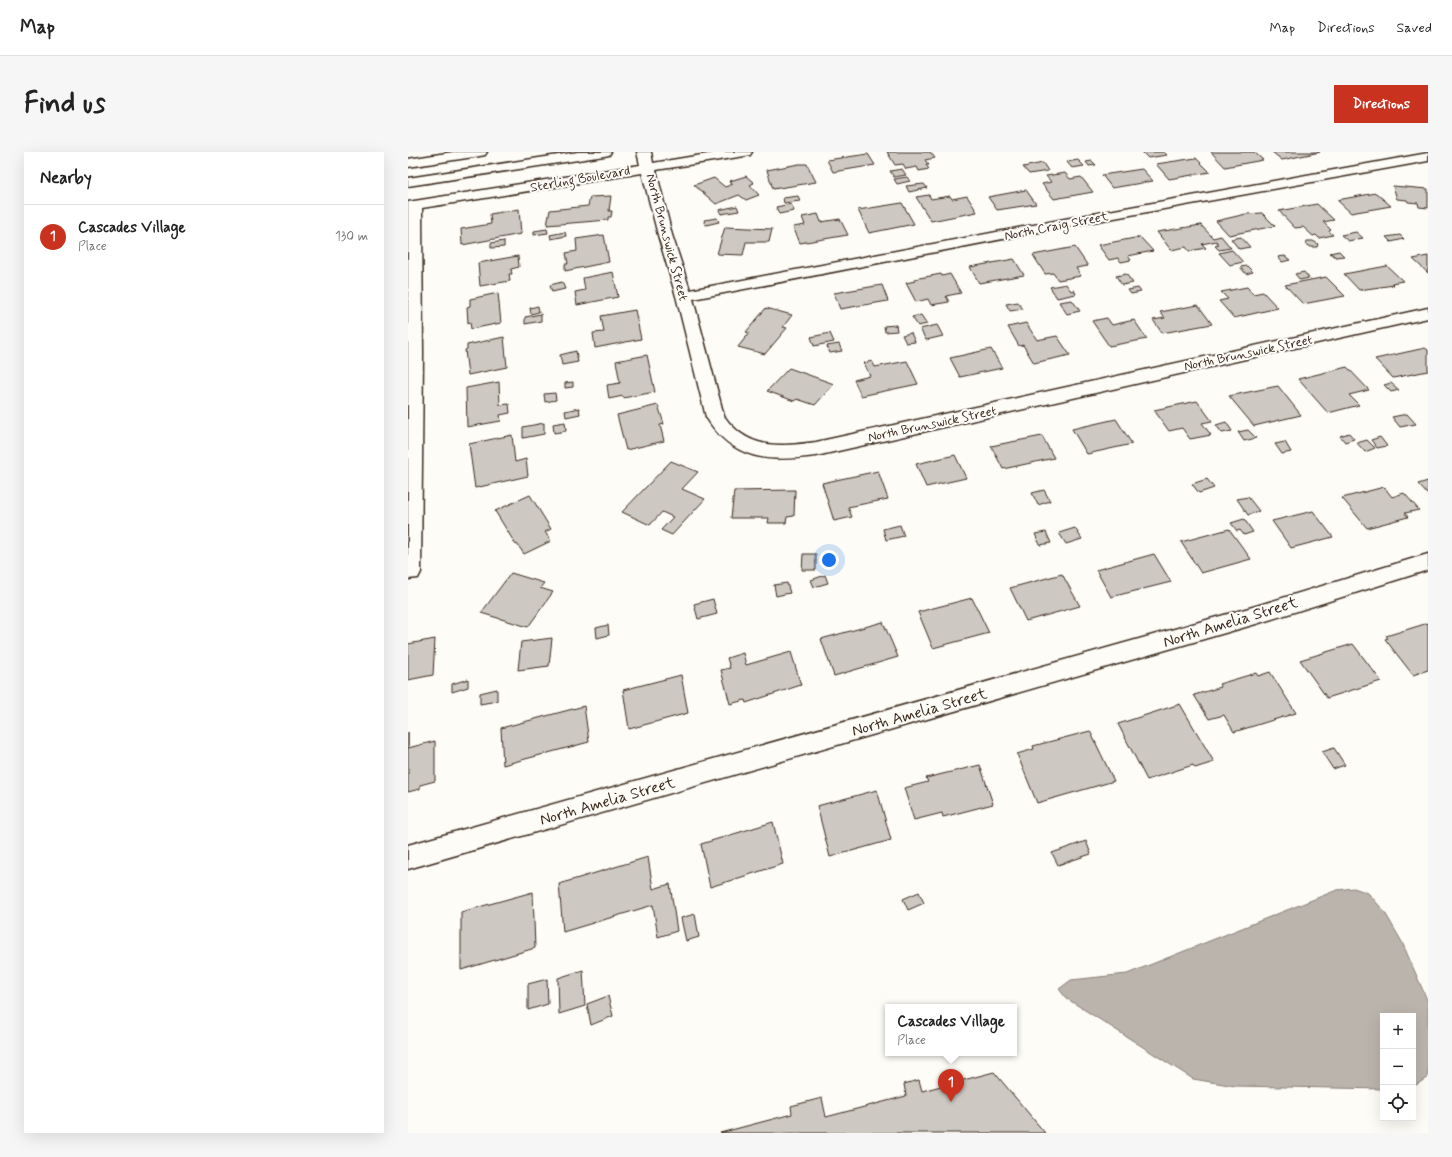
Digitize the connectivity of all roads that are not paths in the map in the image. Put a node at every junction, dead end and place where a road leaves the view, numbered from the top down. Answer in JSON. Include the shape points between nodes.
{"nodes":[{"id":1,"x":480,"y":152,"type":"edge"},
{"id":2,"x":604,"y":152,"type":"edge"},
{"id":3,"x":745,"y":152,"type":"edge"},
{"id":4,"x":1428,"y":157,"type":"edge"},
{"id":5,"x":647,"y":159,"type":"edge"},
{"id":6,"x":408,"y":163,"type":"edge"},
{"id":7,"x":408,"y":182,"type":"edge"},
{"id":8,"x":412,"y":205,"type":"edge"},
{"id":9,"x":684,"y":296,"type":"junction"},
{"id":10,"x":1428,"y":313,"type":"edge"},
{"id":11,"x":1428,"y":562,"type":"edge"},
{"id":12,"x":411,"y":572,"type":"dead end"},
{"id":13,"x":408,"y":857,"type":"edge"}],
"edges":[{"from":1,"to":6,"type":"street"},
{"from":2,"to":7,"type":"street"},
{"from":3,"to":5,"type":"street","name":"Sterling Boulevard"},
{"from":4,"to":9,"type":"street","name":"North Craig Street"},
{"from":5,"to":8,"type":"street","name":"Sterling Boulevard"},
{"from":5,"to":9,"type":"street","name":"North Brunswick Street","via":[[665,235]]},
{"from":8,"to":12,"type":"street","via":[[415,354]]},
{"from":9,"to":10,"type":"street","name":"North Brunswick Street","via":[[720,428],[742,445],[758,450],[786,452],[816,449]]},
{"from":11,"to":13,"type":"street","name":"North Amelia Street","via":[[1256,615]]}]}
